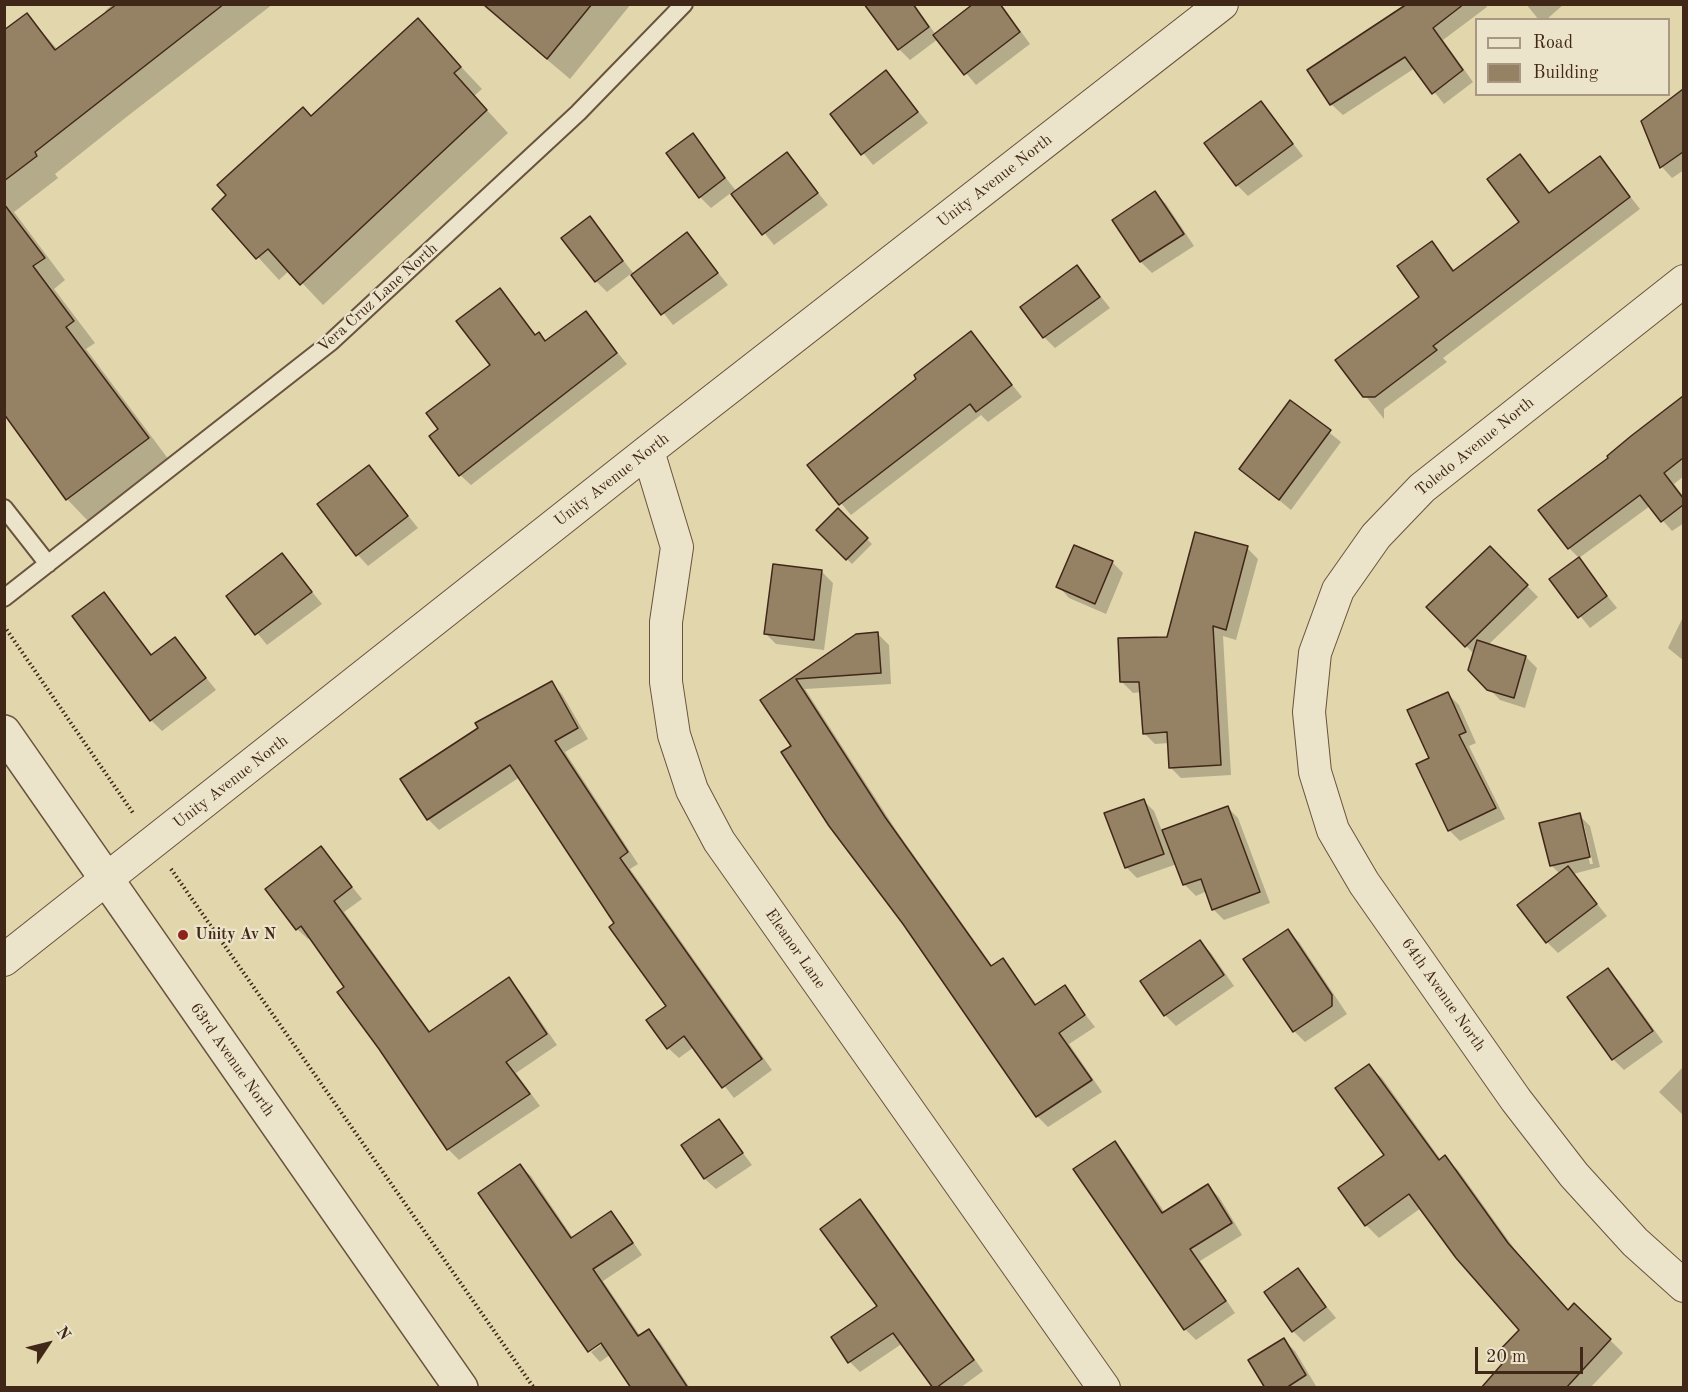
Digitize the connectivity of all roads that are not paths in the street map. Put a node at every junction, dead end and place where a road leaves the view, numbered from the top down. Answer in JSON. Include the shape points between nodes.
{"nodes":[{"id":1,"x":684,"y":4,"type":"edge"},
{"id":2,"x":1222,"y":4,"type":"edge"},
{"id":3,"x":1683,"y":281,"type":"edge"},
{"id":4,"x":648,"y":451,"type":"junction"},
{"id":5,"x":4,"y":508,"type":"edge"},
{"id":6,"x":48,"y":564,"type":"junction"},
{"id":7,"x":4,"y":598,"type":"edge"},
{"id":8,"x":1315,"y":653,"type":"joint"},
{"id":9,"x":4,"y":732,"type":"edge"},
{"id":10,"x":106,"y":881,"type":"junction"},
{"id":11,"x":4,"y":960,"type":"edge"},
{"id":12,"x":1683,"y":1286,"type":"edge"},
{"id":13,"x":461,"y":1388,"type":"edge"},
{"id":14,"x":1104,"y":1388,"type":"edge"}],
"edges":[{"from":1,"to":6,"type":"lane","name":"Vera Cruz Lane North","via":[[578,113],[331,342]]},
{"from":2,"to":4,"type":"street","name":"Unity Avenue North"},
{"from":3,"to":8,"type":"street","name":"Toledo Avenue North","via":[[1422,488],[1376,536],[1338,590]]},
{"from":4,"to":10,"type":"street","name":"Unity Avenue North"},
{"from":4,"to":14,"type":"street","name":"Eleanor Lane","via":[[677,547],[666,622],[666,681],[674,735],[692,790],[719,841]]},
{"from":5,"to":6,"type":"lane"},
{"from":6,"to":7,"type":"lane","name":"Vera Cruz Lane North"},
{"from":8,"to":12,"type":"street","name":"64th Avenue North","via":[[1309,712],[1315,772],[1338,839],[1364,883],[1516,1100],[1582,1183],[1635,1242]]},
{"from":9,"to":10,"type":"street","name":"63rd Avenue North"},
{"from":10,"to":11,"type":"street","name":"Unity Avenue North"},
{"from":10,"to":13,"type":"street","name":"63rd Avenue North"}]}
